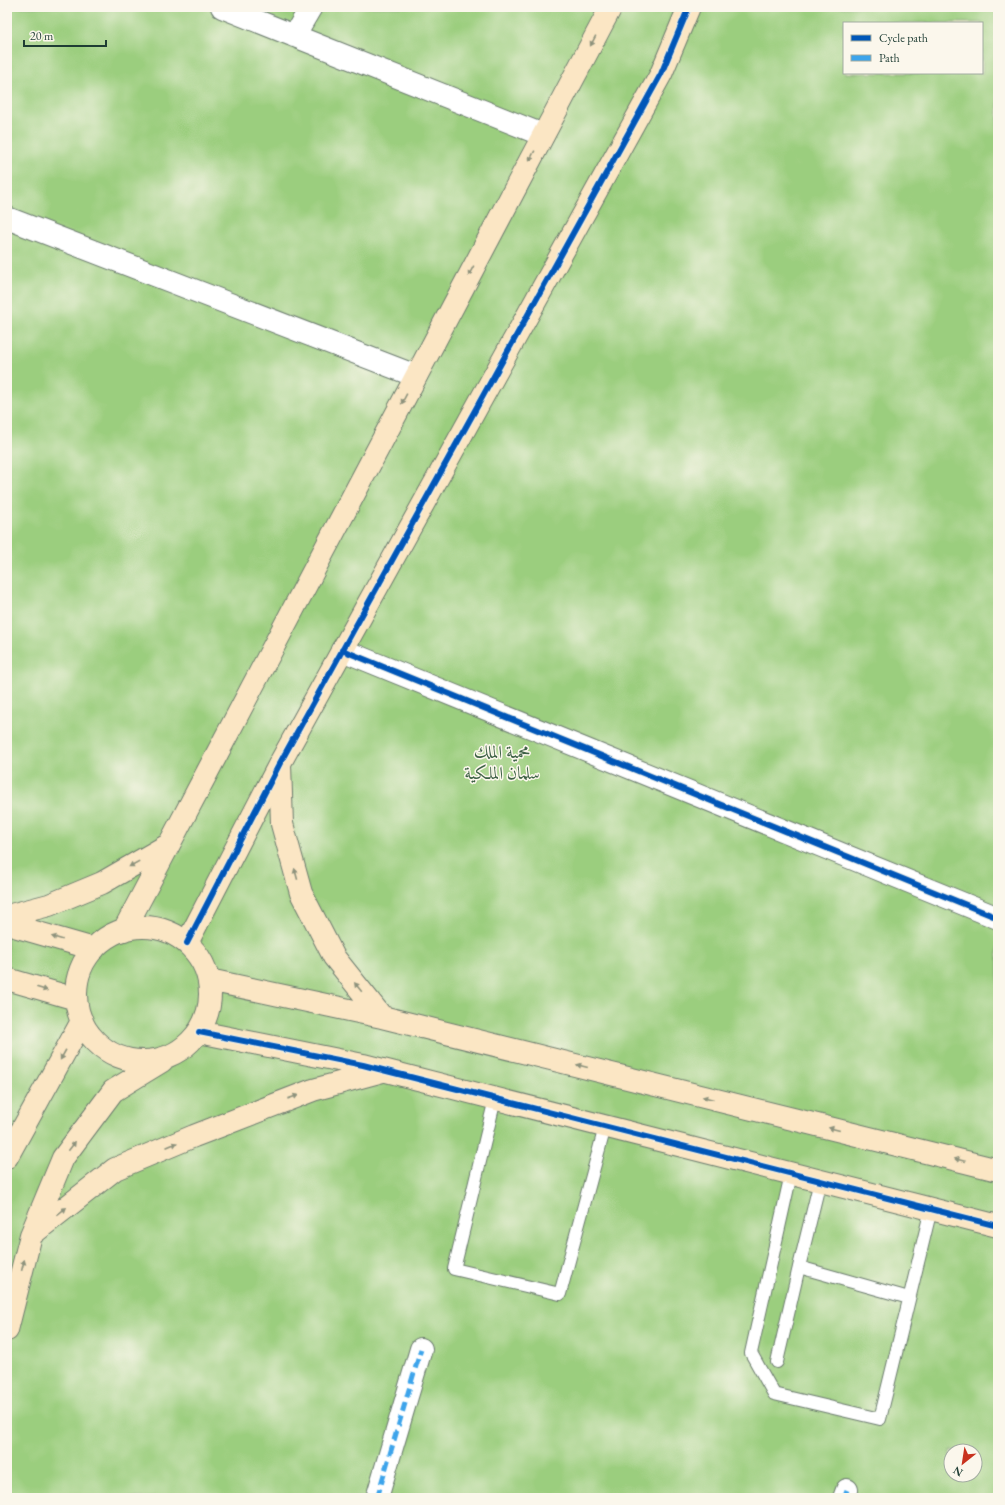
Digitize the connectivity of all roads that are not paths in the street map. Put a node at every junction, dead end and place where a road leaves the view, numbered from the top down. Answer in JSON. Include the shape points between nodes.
{"nodes":[{"id":1,"x":222,"y":7,"type":"edge"},
{"id":2,"x":311,"y":7,"type":"edge"},
{"id":3,"x":611,"y":7,"type":"edge"},
{"id":4,"x":689,"y":7,"type":"edge"},
{"id":5,"x":294,"y":36,"type":"junction"},
{"id":6,"x":543,"y":135,"type":"junction"},
{"id":7,"x":7,"y":218,"type":"edge"},
{"id":8,"x":416,"y":376,"type":"junction"},
{"id":9,"x":342,"y":650,"type":"junction"},
{"id":10,"x":280,"y":763,"type":"junction"},
{"id":11,"x":168,"y":845,"type":"junction"},
{"id":12,"x":7,"y":916,"type":"edge"},
{"id":13,"x":998,"y":918,"type":"edge"},
{"id":14,"x":7,"y":924,"type":"edge"},
{"id":15,"x":124,"y":930,"type":"junction"},
{"id":16,"x":187,"y":944,"type":"junction"},
{"id":17,"x":94,"y":949,"type":"junction"},
{"id":18,"x":7,"y":978,"type":"edge"},
{"id":19,"x":209,"y":980,"type":"junction"},
{"id":20,"x":76,"y":999,"type":"junction"},
{"id":21,"x":382,"y":1017,"type":"junction"},
{"id":22,"x":82,"y":1021,"type":"junction"},
{"id":23,"x":199,"y":1032,"type":"junction"},
{"id":24,"x":169,"y":1056,"type":"junction"},
{"id":25,"x":385,"y":1071,"type":"junction"},
{"id":26,"x":495,"y":1099,"type":"junction"},
{"id":27,"x":605,"y":1127,"type":"junction"},
{"id":28,"x":7,"y":1157,"type":"edge"},
{"id":29,"x":998,"y":1170,"type":"edge"},
{"id":30,"x":791,"y":1174,"type":"junction"},
{"id":31,"x":820,"y":1181,"type":"junction"},
{"id":32,"x":931,"y":1209,"type":"junction"},
{"id":33,"x":998,"y":1226,"type":"edge"},
{"id":34,"x":31,"y":1235,"type":"junction"},
{"id":35,"x":799,"y":1267,"type":"junction"},
{"id":36,"x":909,"y":1298,"type":"junction"},
{"id":37,"x":7,"y":1330,"type":"edge"},
{"id":38,"x":421,"y":1349,"type":"dead end"},
{"id":39,"x":777,"y":1362,"type":"dead end"},
{"id":40,"x":377,"y":1498,"type":"edge"}],
"edges":[{"from":1,"to":5,"type":"street"},
{"from":2,"to":5,"type":"street"},
{"from":3,"to":6,"type":"street","one_way":true},
{"from":4,"to":9,"type":"street","via":[[661,74]]},
{"from":5,"to":6,"type":"street"},
{"from":6,"to":8,"type":"street","one_way":true},
{"from":7,"to":8,"type":"street"},
{"from":8,"to":11,"type":"street","one_way":true},
{"from":9,"to":10,"type":"street"},
{"from":9,"to":13,"type":"street"},
{"from":10,"to":16,"type":"street"},
{"from":21,"to":10,"type":"street","one_way":true,"via":[[334,957],[301,893],[282,824]]},
{"from":11,"to":12,"type":"street","one_way":true,"via":[[102,883],[49,905]]},
{"from":11,"to":15,"type":"street"},
{"from":17,"to":14,"type":"street","one_way":true},
{"from":15,"to":16,"type":"street","via":[[146,927],[168,932]]},
{"from":15,"to":17,"type":"street","via":[[108,937]]},
{"from":16,"to":19,"type":"street","via":[[201,960]]},
{"from":17,"to":20,"type":"street","via":[[81,969]]},
{"from":18,"to":20,"type":"street","one_way":true},
{"from":19,"to":21,"type":"street"},
{"from":19,"to":23,"type":"street","via":[[207,1016]]},
{"from":20,"to":22,"type":"street"},
{"from":29,"to":21,"type":"street","one_way":true},
{"from":22,"to":24,"type":"street","via":[[93,1039],[109,1052],[128,1060],[148,1061]]},
{"from":22,"to":28,"type":"street","one_way":true},
{"from":23,"to":24,"type":"street","via":[[181,1051]]},
{"from":23,"to":25,"type":"street"},
{"from":34,"to":24,"type":"street","one_way":true,"via":[[63,1158],[114,1091]]},
{"from":25,"to":26,"type":"street"},
{"from":34,"to":25,"type":"street","one_way":true,"via":[[115,1169],[313,1090]]},
{"from":26,"to":27,"type":"street"},
{"from":26,"to":27,"type":"lane","via":[[454,1269],[560,1294]]},
{"from":27,"to":30,"type":"street"},
{"from":30,"to":31,"type":"street"},
{"from":30,"to":36,"type":"lane","via":[[751,1353],[774,1394],[880,1419]]},
{"from":31,"to":32,"type":"street"},
{"from":31,"to":35,"type":"lane"},
{"from":32,"to":33,"type":"street"},
{"from":32,"to":36,"type":"lane"},
{"from":37,"to":34,"type":"street","one_way":true},
{"from":35,"to":36,"type":"lane"},
{"from":35,"to":39,"type":"lane"},
{"from":38,"to":40,"type":"street"}]}
